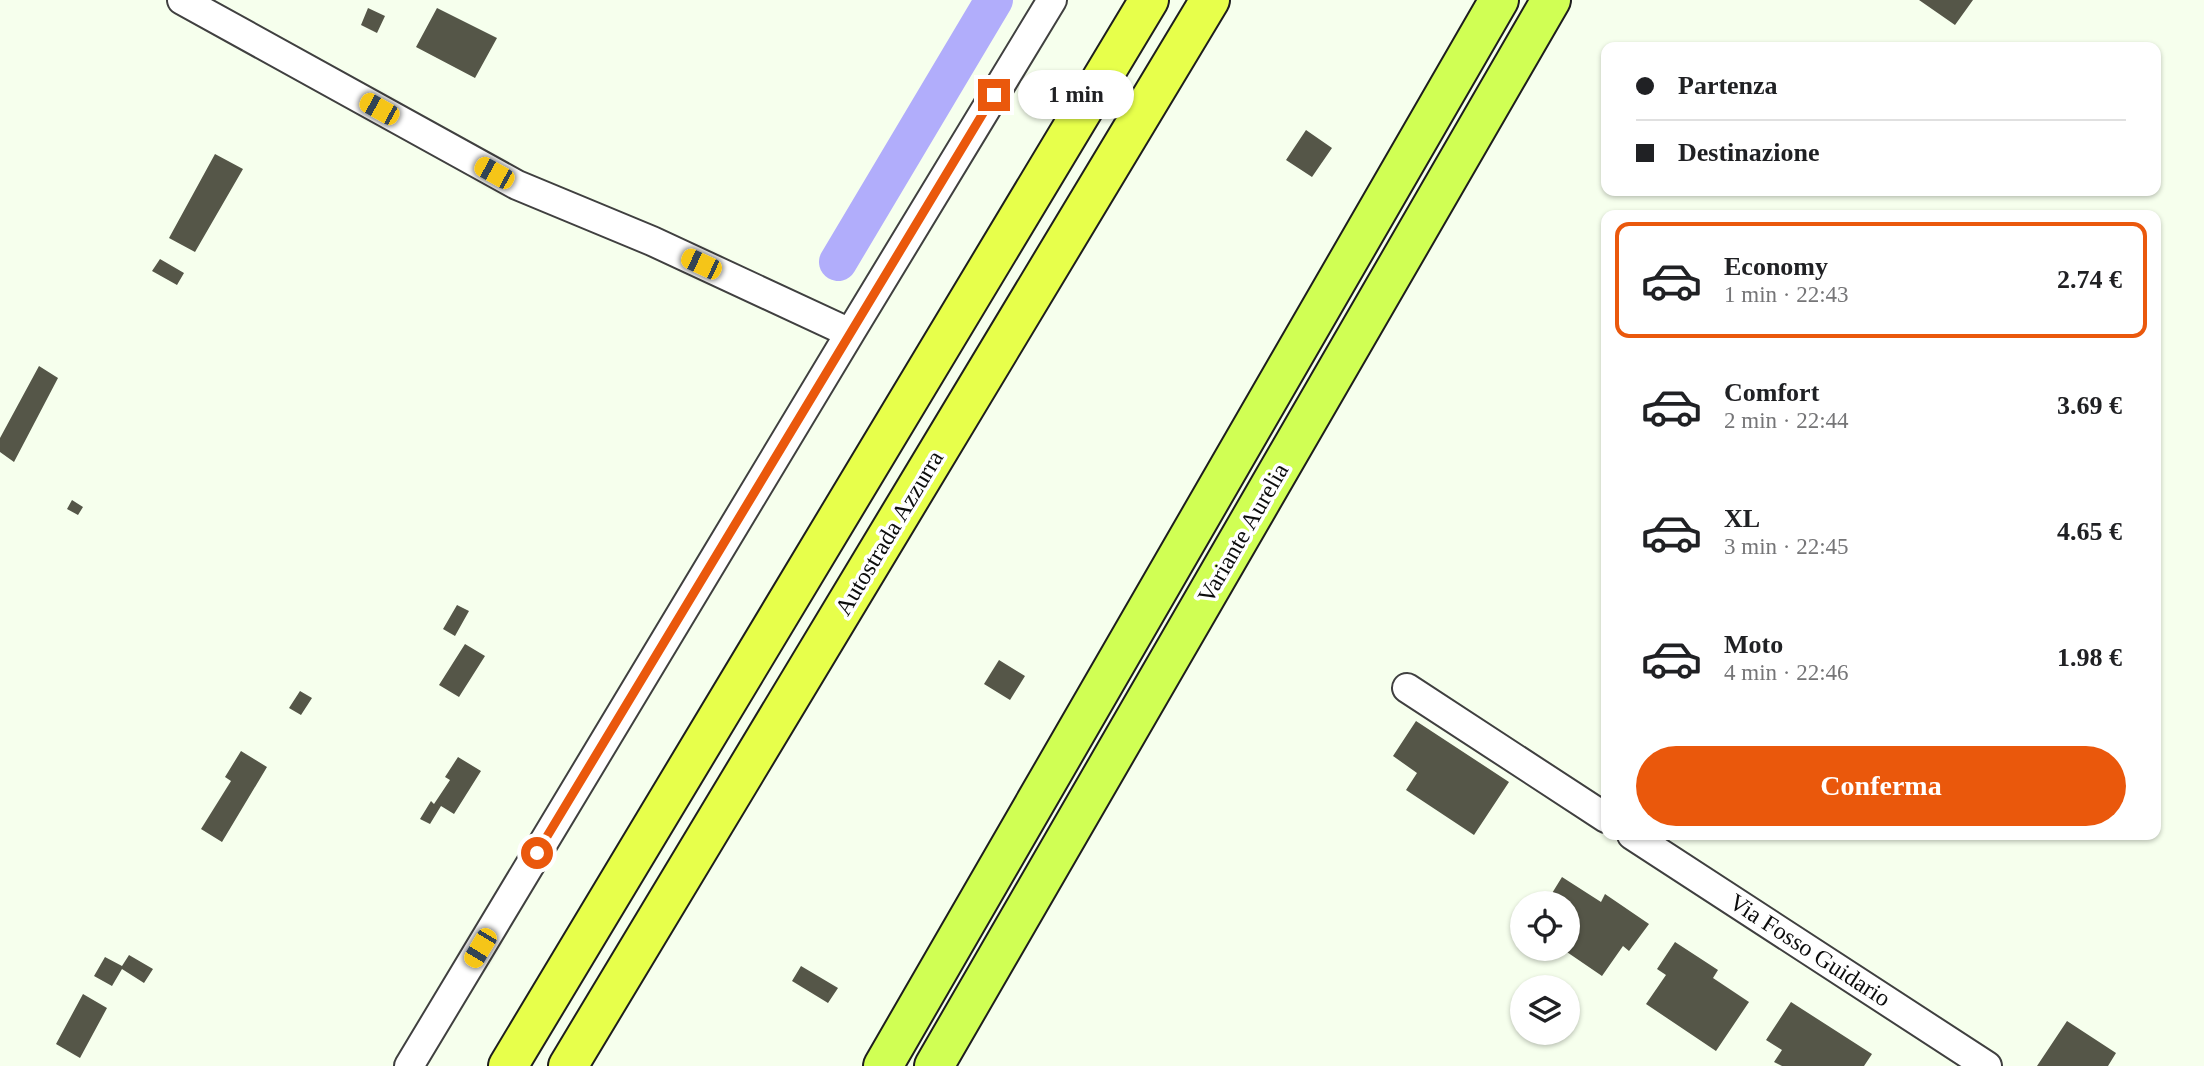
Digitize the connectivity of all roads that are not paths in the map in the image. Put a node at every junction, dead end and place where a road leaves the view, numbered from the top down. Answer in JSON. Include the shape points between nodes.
{"nodes":[{"id":1,"x":182,"y":0,"type":"edge"},
{"id":2,"x":1052,"y":0,"type":"edge"},
{"id":3,"x":1149,"y":0,"type":"edge"},
{"id":4,"x":1210,"y":0,"type":"edge"},
{"id":5,"x":1499,"y":0,"type":"edge"},
{"id":6,"x":1551,"y":0,"type":"edge"},
{"id":7,"x":850,"y":333,"type":"junction"},
{"id":8,"x":1407,"y":688,"type":"dead end"},
{"id":9,"x":1601,"y":815,"type":"edge"},
{"id":10,"x":1640,"y":840,"type":"edge"},
{"id":11,"x":409,"y":1066,"type":"edge"},
{"id":12,"x":508,"y":1066,"type":"edge"},
{"id":13,"x":568,"y":1066,"type":"edge"},
{"id":14,"x":883,"y":1066,"type":"edge"},
{"id":15,"x":934,"y":1066,"type":"edge"},
{"id":16,"x":1987,"y":1066,"type":"edge"}],
"edges":[{"from":1,"to":7,"type":"street","via":[[517,185],[652,241]]},
{"from":2,"to":7,"type":"street"},
{"from":3,"to":12,"type":"highway"},
{"from":4,"to":13,"type":"highway","name":"Autostrada Azzurra"},
{"from":5,"to":14,"type":"highway","name":"Variante Aurelia"},
{"from":6,"to":15,"type":"highway","name":"Variante Aurelia"},
{"from":7,"to":11,"type":"street"},
{"from":8,"to":9,"type":"street"},
{"from":10,"to":16,"type":"street","name":"Via Fosso Guidario"}]}
